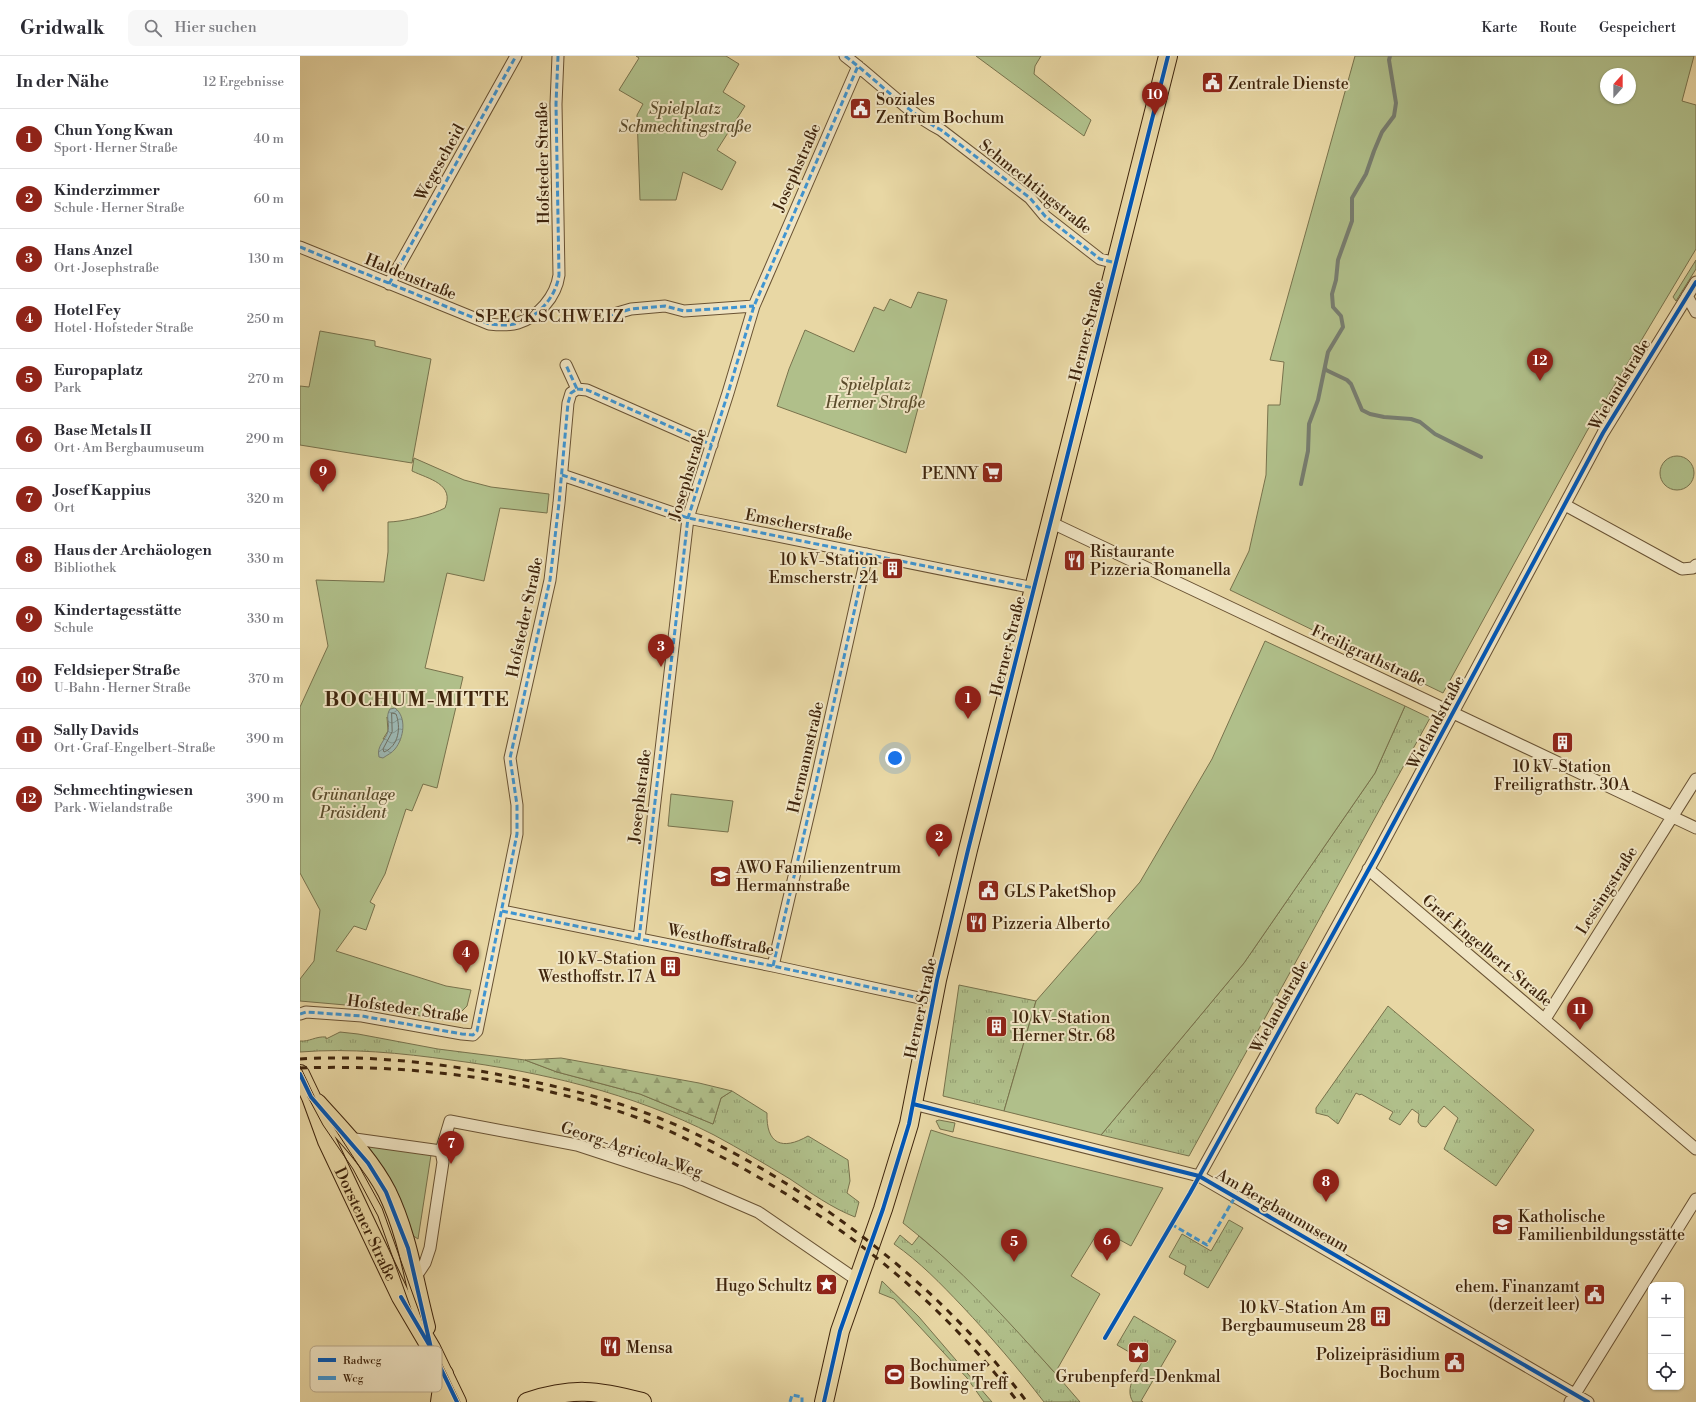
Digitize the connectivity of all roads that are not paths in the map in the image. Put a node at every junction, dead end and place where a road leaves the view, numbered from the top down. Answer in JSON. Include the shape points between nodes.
{"nodes":[{"id":1,"x":516,"y":56,"type":"edge"},
{"id":2,"x":558,"y":56,"type":"edge"},
{"id":3,"x":845,"y":56,"type":"edge"},
{"id":4,"x":1168,"y":56,"type":"edge"},
{"id":5,"x":858,"y":66,"type":"junction"},
{"id":6,"x":300,"y":247,"type":"edge"},
{"id":7,"x":1116,"y":263,"type":"junction"},
{"id":8,"x":1696,"y":282,"type":"edge"},
{"id":9,"x":389,"y":284,"type":"junction"},
{"id":10,"x":1687,"y":296,"type":"junction"},
{"id":11,"x":754,"y":306,"type":"junction"},
{"id":12,"x":1696,"y":312,"type":"edge"},
{"id":13,"x":607,"y":316,"type":"dead end"},
{"id":14,"x":513,"y":324,"type":"joint"},
{"id":15,"x":566,"y":365,"type":"dead end"},
{"id":16,"x":577,"y":389,"type":"junction"},
{"id":17,"x":712,"y":445,"type":"junction"},
{"id":18,"x":562,"y":475,"type":"junction"},
{"id":19,"x":1565,"y":505,"type":"junction"},
{"id":20,"x":688,"y":518,"type":"junction"},
{"id":21,"x":1050,"y":522,"type":"junction"},
{"id":22,"x":867,"y":554,"type":"junction"},
{"id":23,"x":1696,"y":565,"type":"edge"},
{"id":24,"x":1034,"y":588,"type":"junction"},
{"id":25,"x":1453,"y":713,"type":"junction"},
{"id":26,"x":1696,"y":779,"type":"edge"},
{"id":27,"x":1671,"y":816,"type":"junction"},
{"id":28,"x":1696,"y":828,"type":"edge"},
{"id":29,"x":1368,"y":869,"type":"junction"},
{"id":30,"x":502,"y":911,"type":"junction"},
{"id":31,"x":639,"y":938,"type":"junction"},
{"id":32,"x":773,"y":966,"type":"junction"},
{"id":33,"x":933,"y":1001,"type":"junction"},
{"id":34,"x":300,"y":1014,"type":"edge"},
{"id":35,"x":1545,"y":1019,"type":"junction"},
{"id":36,"x":300,"y":1074,"type":"edge"},
{"id":37,"x":311,"y":1097,"type":"junction"},
{"id":38,"x":913,"y":1104,"type":"junction"},
{"id":39,"x":348,"y":1138,"type":"junction"},
{"id":40,"x":1696,"y":1149,"type":"edge"},
{"id":41,"x":441,"y":1151,"type":"junction"},
{"id":42,"x":1199,"y":1176,"type":"junction"},
{"id":43,"x":1696,"y":1199,"type":"edge"},
{"id":44,"x":415,"y":1278,"type":"junction"},
{"id":45,"x":858,"y":1280,"type":"junction"},
{"id":46,"x":430,"y":1346,"type":"edge"},
{"id":47,"x":431,"y":1346,"type":"edge"},
{"id":48,"x":442,"y":1370,"type":"edge"},
{"id":49,"x":444,"y":1374,"type":"junction"},
{"id":50,"x":442,"y":1388,"type":"edge"},
{"id":51,"x":441,"y":1392,"type":"edge"},
{"id":52,"x":1573,"y":1398,"type":"edge"},
{"id":53,"x":825,"y":1399,"type":"edge"},
{"id":54,"x":440,"y":1402,"type":"edge"},
{"id":55,"x":457,"y":1402,"type":"edge"},
{"id":56,"x":527,"y":1402,"type":"edge"},
{"id":57,"x":642,"y":1402,"type":"edge"},
{"id":58,"x":1588,"y":1402,"type":"edge"}],
"edges":[{"from":1,"to":9,"type":"street","name":"Wegescheid"},
{"from":2,"to":14,"type":"street","name":"Hofsteder Straße","via":[[558,280],[548,300],[530,318]]},
{"from":3,"to":5,"type":"street","name":"Schmechtingstraße"},
{"from":4,"to":7,"type":"main road","name":"Herner Straße"},
{"from":5,"to":7,"type":"street","name":"Schmechtingstraße","via":[[883,89],[1030,198],[1045,216],[1100,258]]},
{"from":5,"to":11,"type":"street","name":"Josephstraße"},
{"from":6,"to":9,"type":"street","name":"Haldenstraße"},
{"from":7,"to":21,"type":"main road","name":"Herner Straße"},
{"from":8,"to":10,"type":"street","name":"Wielandstraße"},
{"from":9,"to":14,"type":"street","name":"Haldenstraße","via":[[489,324]]},
{"from":10,"to":12,"type":"street"},
{"from":10,"to":19,"type":"street","name":"Wielandstraße","via":[[1603,434]]},
{"from":11,"to":13,"type":"street","via":[[684,311],[665,306],[631,309]]},
{"from":11,"to":17,"type":"street","name":"Josephstraße"},
{"from":15,"to":16,"type":"street"},
{"from":16,"to":17,"type":"street","via":[[587,390]]},
{"from":16,"to":18,"type":"street","name":"Hofsteder Straße","via":[[571,392],[568,403]]},
{"from":17,"to":20,"type":"street","name":"Josephstraße"},
{"from":18,"to":20,"type":"street","name":"Emscherstraße"},
{"from":18,"to":30,"type":"street","name":"Hofsteder Straße","via":[[550,580],[510,758],[518,834]]},
{"from":19,"to":23,"type":"street","via":[[1682,569],[1693,568]]},
{"from":19,"to":25,"type":"street","name":"Wielandstraße"},
{"from":20,"to":22,"type":"street","name":"Emscherstraße"},
{"from":20,"to":31,"type":"street","name":"Josephstraße"},
{"from":21,"to":24,"type":"main road","name":"Herner Straße"},
{"from":21,"to":25,"type":"street","name":"Freiligrathstraße"},
{"from":22,"to":24,"type":"street","name":"Emscherstraße"},
{"from":22,"to":32,"type":"street","name":"Hermannstraße"},
{"from":24,"to":33,"type":"main road","name":"Herner Straße"},
{"from":25,"to":27,"type":"street","name":"Freiligrathstraße"},
{"from":25,"to":29,"type":"street","name":"Wielandstraße"},
{"from":26,"to":27,"type":"street","name":"Lessingstraße"},
{"from":27,"to":28,"type":"street","name":"Freiligrathstraße"},
{"from":27,"to":35,"type":"street","name":"Lessingstraße"},
{"from":29,"to":35,"type":"street","name":"Graf-Engelbert-Straße"},
{"from":29,"to":42,"type":"street","name":"Wielandstraße"},
{"from":30,"to":31,"type":"street","name":"Westhoffstraße"},
{"from":30,"to":34,"type":"street","name":"Hofsteder Straße","via":[[477,1031],[473,1035],[362,1016],[320,1012]]},
{"from":31,"to":32,"type":"street","name":"Westhoffstraße"},
{"from":32,"to":33,"type":"street","name":"Westhoffstraße"},
{"from":33,"to":38,"type":"main road","name":"Herner Straße"},
{"from":35,"to":40,"type":"street","name":"Graf-Engelbert-Straße"},
{"from":36,"to":37,"type":"main road","name":"Dorstener Straße"},
{"from":37,"to":39,"type":"main road","name":"Dorstener Straße"},
{"from":37,"to":46,"type":"main road","name":"Dorstener Straße","via":[[327,1141],[390,1274]]},
{"from":38,"to":42,"type":"street","name":"Am Bergbaumuseum"},
{"from":38,"to":45,"type":"main road","name":"Herner Straße","via":[[900,1154]]},
{"from":39,"to":41,"type":"street"},
{"from":39,"to":44,"type":"main road","name":"Dorstener Straße","via":[[373,1170],[386,1192],[404,1235]]},
{"from":41,"to":44,"type":"street","via":[[443,1162],[430,1248],[425,1264]]},
{"from":41,"to":45,"type":"street","name":"Georg-Agricola-Weg","via":[[450,1121],[584,1147],[684,1180],[758,1212]]},
{"from":42,"to":52,"type":"street","name":"Am Bergbaumuseum"},
{"from":43,"to":52,"type":"street"},
{"from":44,"to":47,"type":"main road","name":"Dorstener Straße"},
{"from":45,"to":53,"type":"main road","name":"Herner Straße","via":[[840,1331]]},
{"from":48,"to":49,"type":"main road","name":"Dorstener Straße"},
{"from":49,"to":50,"type":"main road"},
{"from":49,"to":55,"type":"main road","name":"Dorstener Straße"},
{"from":51,"to":54,"type":"main road"},
{"from":52,"to":58,"type":"street","name":"Am Bergbaumuseum"},
{"from":56,"to":57,"type":"main road","via":[[552,1394],[582,1391]]}]}
